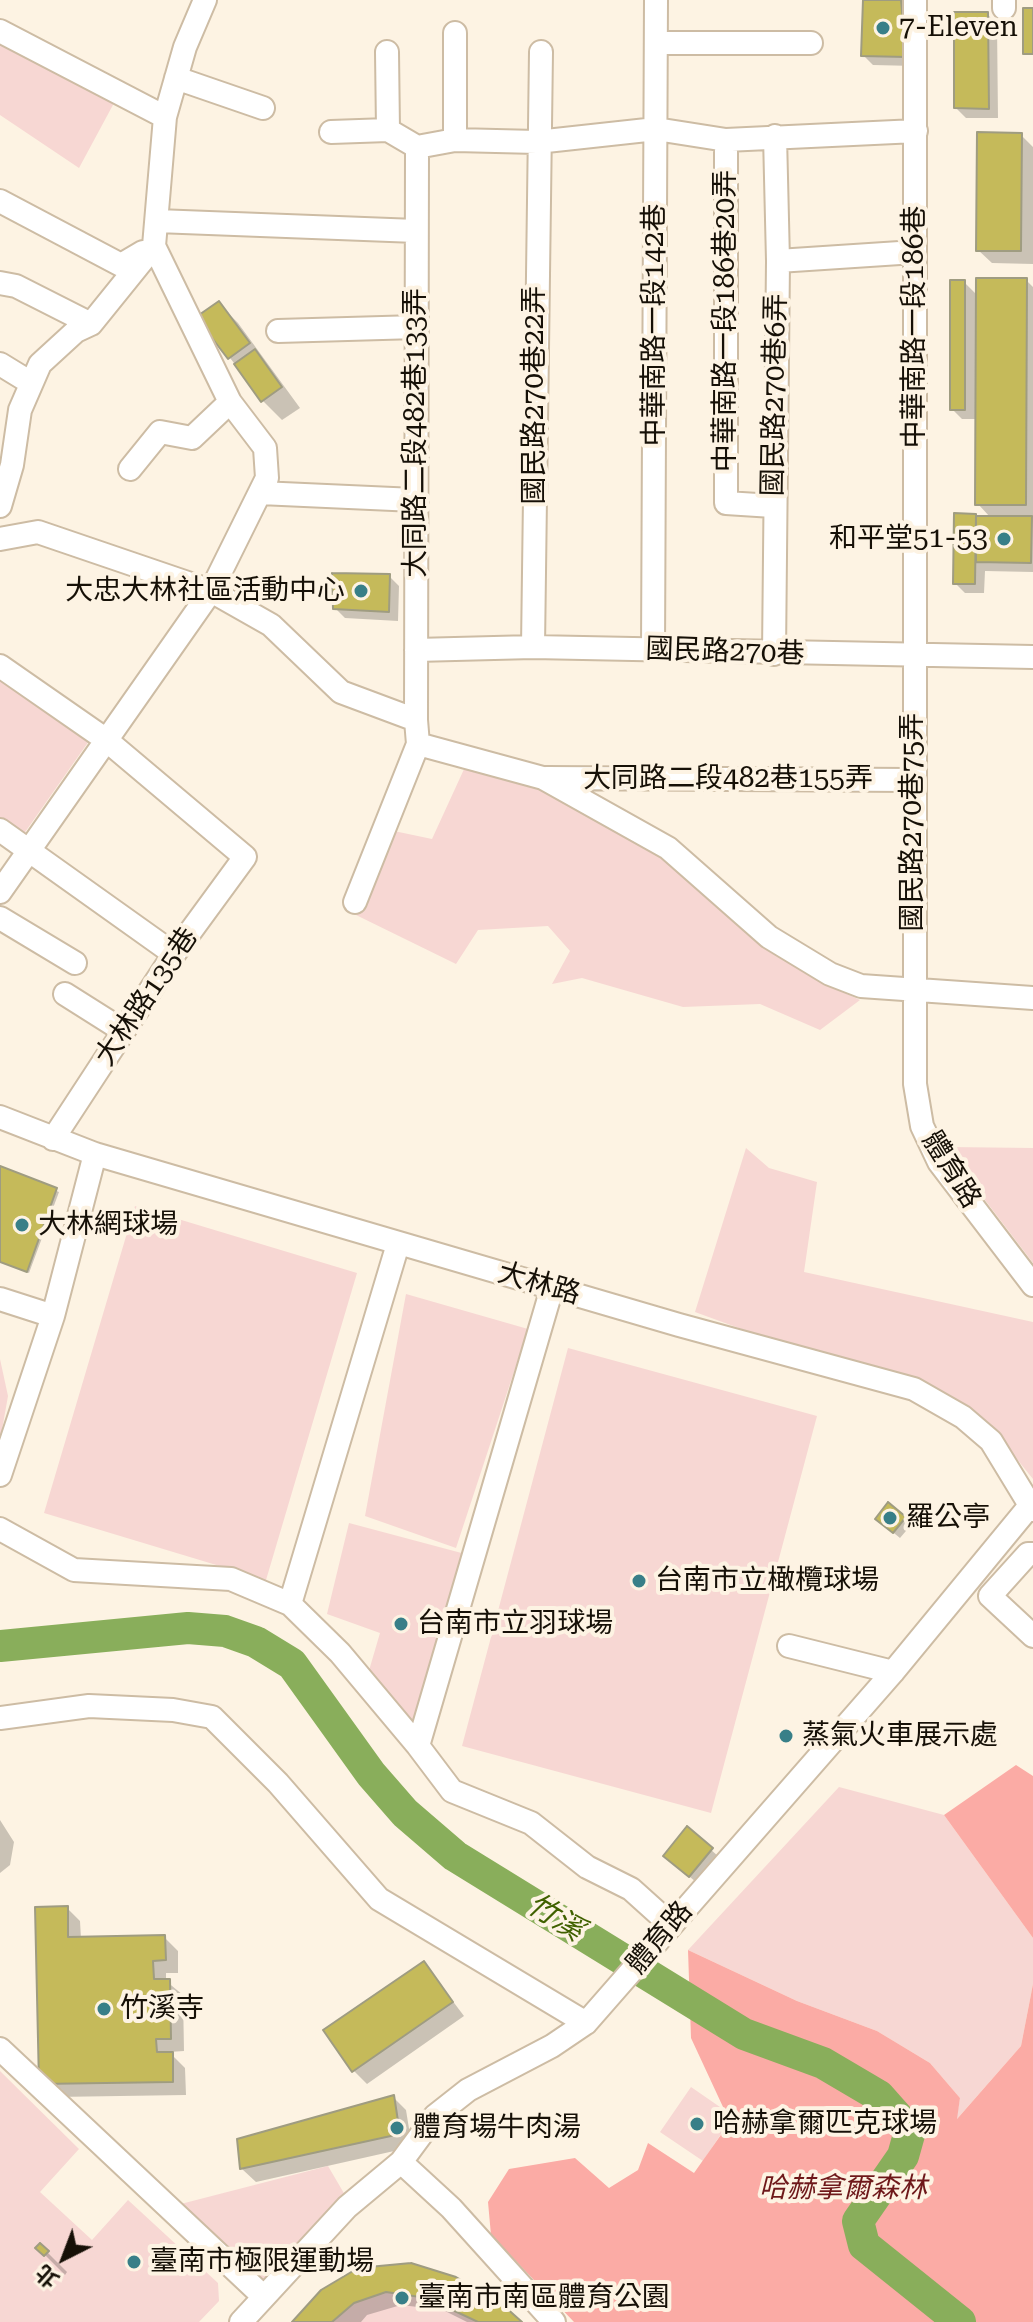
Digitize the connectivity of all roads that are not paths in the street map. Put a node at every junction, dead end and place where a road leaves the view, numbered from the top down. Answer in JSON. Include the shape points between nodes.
{"nodes":[{"id":1,"x":205,"y":0,"type":"edge"},
{"id":2,"x":656,"y":0,"type":"edge"},
{"id":3,"x":915,"y":0,"type":"edge"},
{"id":4,"x":0,"y":31,"type":"edge"},
{"id":5,"x":455,"y":33,"type":"dead end"},
{"id":6,"x":656,"y":43,"type":"junction"},
{"id":7,"x":811,"y":43,"type":"dead end"},
{"id":8,"x":387,"y":52,"type":"dead end"},
{"id":9,"x":541,"y":52,"type":"dead end"},
{"id":10,"x":176,"y":78,"type":"junction"},
{"id":11,"x":263,"y":108,"type":"dead end"},
{"id":12,"x":165,"y":117,"type":"junction"},
{"id":13,"x":656,"y":129,"type":"junction"},
{"id":14,"x":388,"y":130,"type":"junction"},
{"id":15,"x":916,"y":131,"type":"junction"},
{"id":16,"x":331,"y":132,"type":"dead end"},
{"id":17,"x":775,"y":136,"type":"junction"},
{"id":18,"x":455,"y":140,"type":"junction"},
{"id":19,"x":726,"y":140,"type":"junction"},
{"id":20,"x":537,"y":142,"type":"junction"},
{"id":21,"x":417,"y":147,"type":"junction"},
{"id":22,"x":0,"y":201,"type":"edge"},
{"id":23,"x":157,"y":221,"type":"junction"},
{"id":24,"x":416,"y":231,"type":"junction"},
{"id":25,"x":154,"y":246,"type":"junction"},
{"id":26,"x":915,"y":252,"type":"junction"},
{"id":27,"x":778,"y":261,"type":"junction"},
{"id":28,"x":0,"y":283,"type":"edge"},
{"id":29,"x":91,"y":324,"type":"junction"},
{"id":30,"x":417,"y":327,"type":"junction"},
{"id":31,"x":278,"y":331,"type":"dead end"},
{"id":32,"x":0,"y":364,"type":"edge"},
{"id":33,"x":31,"y":383,"type":"junction"},
{"id":34,"x":230,"y":402,"type":"junction"},
{"id":35,"x":130,"y":469,"type":"dead end"},
{"id":36,"x":2,"y":492,"type":"edge"},
{"id":37,"x":260,"y":493,"type":"junction"},
{"id":38,"x":415,"y":500,"type":"junction"},
{"id":39,"x":773,"y":506,"type":"junction"},
{"id":40,"x":0,"y":539,"type":"edge"},
{"id":41,"x":211,"y":591,"type":"junction"},
{"id":42,"x":533,"y":647,"type":"junction"},
{"id":43,"x":653,"y":649,"type":"junction"},
{"id":44,"x":416,"y":650,"type":"junction"},
{"id":45,"x":774,"y":654,"type":"junction"},
{"id":46,"x":914,"y":655,"type":"junction"},
{"id":47,"x":1033,"y":657,"type":"edge"},
{"id":48,"x":0,"y":666,"type":"edge"},
{"id":49,"x":416,"y":720,"type":"junction"},
{"id":50,"x":105,"y":739,"type":"junction"},
{"id":51,"x":418,"y":744,"type":"junction"},
{"id":52,"x":543,"y":778,"type":"junction"},
{"id":53,"x":913,"y":780,"type":"junction"},
{"id":54,"x":0,"y":830,"type":"edge"},
{"id":55,"x":29,"y":848,"type":"junction"},
{"id":56,"x":0,"y":892,"type":"edge"},
{"id":57,"x":355,"y":902,"type":"dead end"},
{"id":58,"x":0,"y":918,"type":"edge"},
{"id":59,"x":174,"y":954,"type":"junction"},
{"id":60,"x":75,"y":963,"type":"dead end"},
{"id":61,"x":914,"y":989,"type":"junction"},
{"id":62,"x":65,"y":994,"type":"dead end"},
{"id":63,"x":1033,"y":998,"type":"edge"},
{"id":64,"x":122,"y":1030,"type":"junction"},
{"id":65,"x":0,"y":1117,"type":"edge"},
{"id":66,"x":53,"y":1139,"type":"junction"},
{"id":67,"x":95,"y":1154,"type":"junction"},
{"id":68,"x":398,"y":1244,"type":"junction"},
{"id":69,"x":1033,"y":1285,"type":"edge"},
{"id":70,"x":552,"y":1288,"type":"junction"},
{"id":71,"x":0,"y":1299,"type":"edge"},
{"id":72,"x":53,"y":1316,"type":"junction"},
{"id":73,"x":0,"y":1475,"type":"edge"},
{"id":74,"x":1031,"y":1506,"type":"edge"},
{"id":75,"x":0,"y":1529,"type":"edge"},
{"id":76,"x":1033,"y":1554,"type":"edge"},
{"id":77,"x":290,"y":1604,"type":"junction"},
{"id":78,"x":1033,"y":1636,"type":"edge"},
{"id":79,"x":789,"y":1646,"type":"dead end"},
{"id":80,"x":893,"y":1672,"type":"junction"},
{"id":81,"x":0,"y":1718,"type":"edge"},
{"id":82,"x":418,"y":1746,"type":"junction"},
{"id":83,"x":668,"y":1928,"type":"junction"},
{"id":84,"x":586,"y":2023,"type":"junction"},
{"id":85,"x":1,"y":2052,"type":"edge"},
{"id":86,"x":401,"y":2162,"type":"junction"},
{"id":87,"x":264,"y":2297,"type":"junction"},
{"id":88,"x":241,"y":2322,"type":"edge"},
{"id":89,"x":554,"y":2322,"type":"edge"}],
"edges":[{"from":1,"to":10,"type":"street"},
{"from":2,"to":6,"type":"street","name":"中華南路一段142巷"},
{"from":3,"to":15,"type":"street","name":"中華南路一段186巷"},
{"from":4,"to":12,"type":"street"},
{"from":5,"to":18,"type":"street"},
{"from":6,"to":7,"type":"street"},
{"from":6,"to":13,"type":"street","name":"中華南路一段142巷"},
{"from":8,"to":14,"type":"street"},
{"from":9,"to":20,"type":"street","name":"國民路270巷22弄"},
{"from":10,"to":11,"type":"street"},
{"from":10,"to":12,"type":"street"},
{"from":12,"to":23,"type":"street"},
{"from":13,"to":19,"type":"street","name":"中華南路一段186巷20弄"},
{"from":13,"to":20,"type":"street","name":"中華南路一段186巷20弄"},
{"from":13,"to":43,"type":"street","name":"中華南路一段142巷"},
{"from":14,"to":16,"type":"street"},
{"from":14,"to":21,"type":"street"},
{"from":15,"to":17,"type":"street","name":"中華南路一段186巷20弄"},
{"from":15,"to":26,"type":"street","name":"中華南路一段186巷"},
{"from":17,"to":19,"type":"street","name":"中華南路一段186巷20弄"},
{"from":17,"to":27,"type":"street","name":"國民路270巷6弄"},
{"from":18,"to":20,"type":"street","name":"中華南路一段186巷20弄"},
{"from":18,"to":21,"type":"street","name":"中華南路一段186巷20弄"},
{"from":19,"to":39,"type":"street","name":"中華南路一段186巷20弄","via":[[726,503]]},
{"from":20,"to":42,"type":"street","name":"國民路270巷22弄"},
{"from":21,"to":24,"type":"street","name":"大同路二段482巷133弄"},
{"from":22,"to":25,"type":"street","via":[[121,265]]},
{"from":23,"to":24,"type":"street"},
{"from":23,"to":25,"type":"street"},
{"from":24,"to":30,"type":"street","name":"大同路二段482巷133弄"},
{"from":25,"to":29,"type":"street"},
{"from":25,"to":34,"type":"street"},
{"from":26,"to":27,"type":"street"},
{"from":26,"to":46,"type":"street","name":"中華南路一段186巷"},
{"from":27,"to":39,"type":"street","name":"國民路270巷6弄"},
{"from":28,"to":29,"type":"street"},
{"from":29,"to":33,"type":"street","via":[[40,364]]},
{"from":30,"to":31,"type":"street"},
{"from":30,"to":38,"type":"street","name":"大同路二段482巷133弄"},
{"from":32,"to":33,"type":"street"},
{"from":33,"to":36,"type":"street"},
{"from":34,"to":35,"type":"street","via":[[192,438],[160,432]]},
{"from":34,"to":37,"type":"street","via":[[265,448],[267,478]]},
{"from":37,"to":38,"type":"street"},
{"from":37,"to":41,"type":"street"},
{"from":38,"to":44,"type":"street","name":"大同路二段482巷133弄"},
{"from":39,"to":45,"type":"street","name":"國民路270巷6弄"},
{"from":40,"to":41,"type":"street","via":[[38,532]]},
{"from":41,"to":49,"type":"street","via":[[271,625],[341,692]]},
{"from":41,"to":50,"type":"street"},
{"from":42,"to":43,"type":"street","name":"國民路270巷"},
{"from":42,"to":44,"type":"street","name":"國民路270巷"},
{"from":43,"to":45,"type":"street","name":"國民路270巷"},
{"from":44,"to":49,"type":"street","name":"大同路二段482巷133弄"},
{"from":45,"to":46,"type":"street","name":"國民路270巷"},
{"from":46,"to":47,"type":"street","name":"國民路270巷"},
{"from":46,"to":53,"type":"street","name":"國民路270巷75弄"},
{"from":48,"to":50,"type":"street"},
{"from":49,"to":51,"type":"street","name":"大同路二段482巷133弄"},
{"from":50,"to":55,"type":"street"},
{"from":50,"to":59,"type":"street","name":"大林路135巷","via":[[245,857]]},
{"from":51,"to":52,"type":"street"},
{"from":51,"to":57,"type":"street"},
{"from":52,"to":53,"type":"street","name":"大同路二段482巷155弄"},
{"from":52,"to":61,"type":"street","via":[[668,848],[769,937],[802,959],[861,986]]},
{"from":53,"to":61,"type":"street","name":"國民路270巷75弄"},
{"from":54,"to":55,"type":"street"},
{"from":55,"to":56,"type":"street"},
{"from":55,"to":59,"type":"street"},
{"from":58,"to":60,"type":"street"},
{"from":59,"to":64,"type":"street","name":"大林路135巷"},
{"from":61,"to":63,"type":"street"},
{"from":61,"to":69,"type":"street","name":"體育路","via":[[916,1095],[930,1145]]},
{"from":62,"to":64,"type":"street"},
{"from":64,"to":66,"type":"street","name":"大林路135巷"},
{"from":65,"to":66,"type":"street","name":"大林路"},
{"from":66,"to":67,"type":"street","name":"大林路"},
{"from":67,"to":68,"type":"street","name":"大林路"},
{"from":67,"to":72,"type":"street"},
{"from":68,"to":70,"type":"street","name":"大林路"},
{"from":68,"to":77,"type":"street"},
{"from":70,"to":74,"type":"street","name":"大林路","via":[[914,1389],[963,1417],[991,1441]]},
{"from":70,"to":82,"type":"street"},
{"from":71,"to":72,"type":"street"},
{"from":72,"to":73,"type":"street"},
{"from":74,"to":80,"type":"street","name":"體育路"},
{"from":75,"to":77,"type":"street","via":[[74,1570],[231,1579]]},
{"from":76,"to":78,"type":"street","via":[[990,1596]]},
{"from":77,"to":82,"type":"street","via":[[340,1653]]},
{"from":79,"to":80,"type":"street"},
{"from":80,"to":83,"type":"street","name":"體育路"},
{"from":81,"to":84,"type":"street","via":[[89,1706],[212,1717],[278,1783],[379,1899]]},
{"from":82,"to":83,"type":"street","via":[[452,1791],[531,1823],[587,1867],[631,1889]]},
{"from":83,"to":84,"type":"street","name":"體育路"},
{"from":84,"to":86,"type":"street","name":"體育路","via":[[468,2090],[427,2125]]},
{"from":85,"to":87,"type":"street"},
{"from":86,"to":87,"type":"street","name":"體育路","via":[[347,2207]]},
{"from":86,"to":89,"type":"street","via":[[451,2208]]},
{"from":87,"to":88,"type":"street","name":"體育路"}]}
